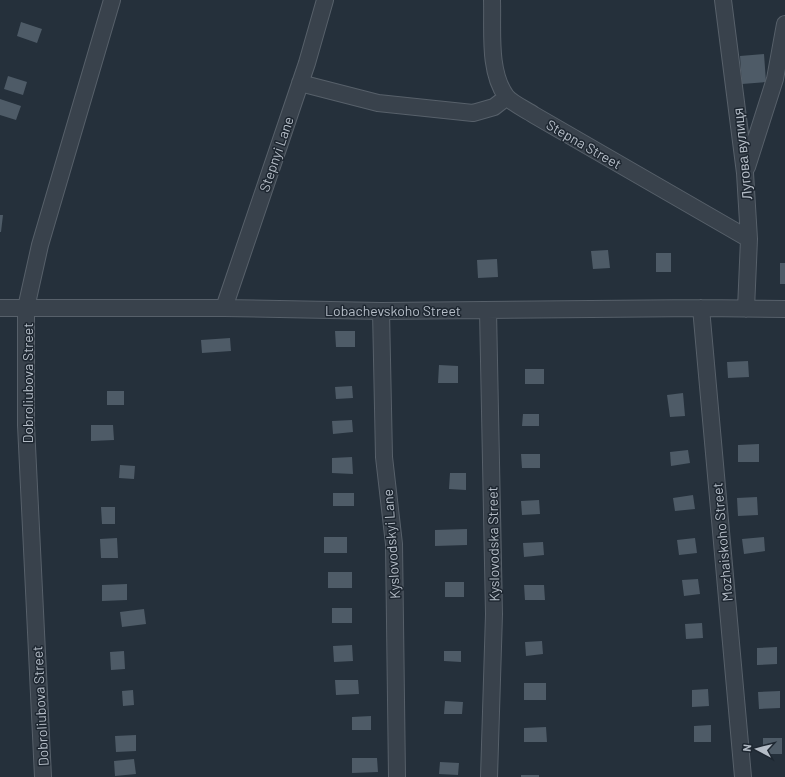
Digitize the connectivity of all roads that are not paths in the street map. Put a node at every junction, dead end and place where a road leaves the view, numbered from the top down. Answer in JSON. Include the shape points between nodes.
{"nodes":[{"id":1,"x":112,"y":0,"type":"edge"},
{"id":2,"x":325,"y":0,"type":"edge"},
{"id":3,"x":492,"y":0,"type":"edge"},
{"id":4,"x":723,"y":0,"type":"edge"},
{"id":5,"x":785,"y":24,"type":"edge"},
{"id":6,"x":300,"y":83,"type":"junction"},
{"id":7,"x":507,"y":97,"type":"junction"},
{"id":8,"x":745,"y":173,"type":"junction"},
{"id":9,"x":749,"y":239,"type":"junction"},
{"id":10,"x":0,"y":308,"type":"edge"},
{"id":11,"x":26,"y":308,"type":"junction"},
{"id":12,"x":224,"y":308,"type":"junction"},
{"id":13,"x":701,"y":308,"type":"junction"},
{"id":14,"x":746,"y":309,"type":"junction"},
{"id":15,"x":785,"y":309,"type":"edge"},
{"id":16,"x":488,"y":310,"type":"junction"},
{"id":17,"x":381,"y":311,"type":"junction"},
{"id":18,"x":43,"y":777,"type":"edge"},
{"id":19,"x":397,"y":777,"type":"edge"},
{"id":20,"x":489,"y":777,"type":"edge"},
{"id":21,"x":743,"y":777,"type":"edge"}],
"edges":[{"from":1,"to":11,"type":"street","name":"Dobroliubova Street","via":[[40,244]]},
{"from":2,"to":6,"type":"street","name":"Stepnyi Lane"},
{"from":3,"to":7,"type":"street","name":"Stepna Street","via":[[493,61],[498,82]]},
{"from":4,"to":8,"type":"street","name":"Лугова вулиця"},
{"from":5,"to":8,"type":"street","via":[[775,79]]},
{"from":6,"to":7,"type":"street","via":[[378,103],[473,112],[494,107]]},
{"from":6,"to":12,"type":"street","name":"Stepnyi Lane"},
{"from":7,"to":9,"type":"street","name":"Stepna Street"},
{"from":8,"to":9,"type":"street","name":"Лугова вулиця"},
{"from":9,"to":14,"type":"street","name":"Лугова вулиця"},
{"from":10,"to":11,"type":"street","name":"Lobachevskoho Street"},
{"from":11,"to":12,"type":"street","name":"Lobachevskoho Street"},
{"from":11,"to":18,"type":"street","name":"Dobroliubova Street","via":[[26,425]]},
{"from":12,"to":17,"type":"street","name":"Lobachevskoho Street"},
{"from":13,"to":14,"type":"street","name":"Lobachevskoho Street"},
{"from":13,"to":16,"type":"street","name":"Lobachevskoho Street"},
{"from":13,"to":21,"type":"street","name":"Mozhaiskoho Street"},
{"from":14,"to":15,"type":"street","name":"Lobachevskoho Street"},
{"from":16,"to":17,"type":"street","name":"Lobachevskoho Street"},
{"from":16,"to":20,"type":"street","name":"Kyslovodska Street","via":[[494,614]]},
{"from":17,"to":19,"type":"street","name":"Kyslovodskyi Lane","via":[[384,457],[394,544]]}]}
